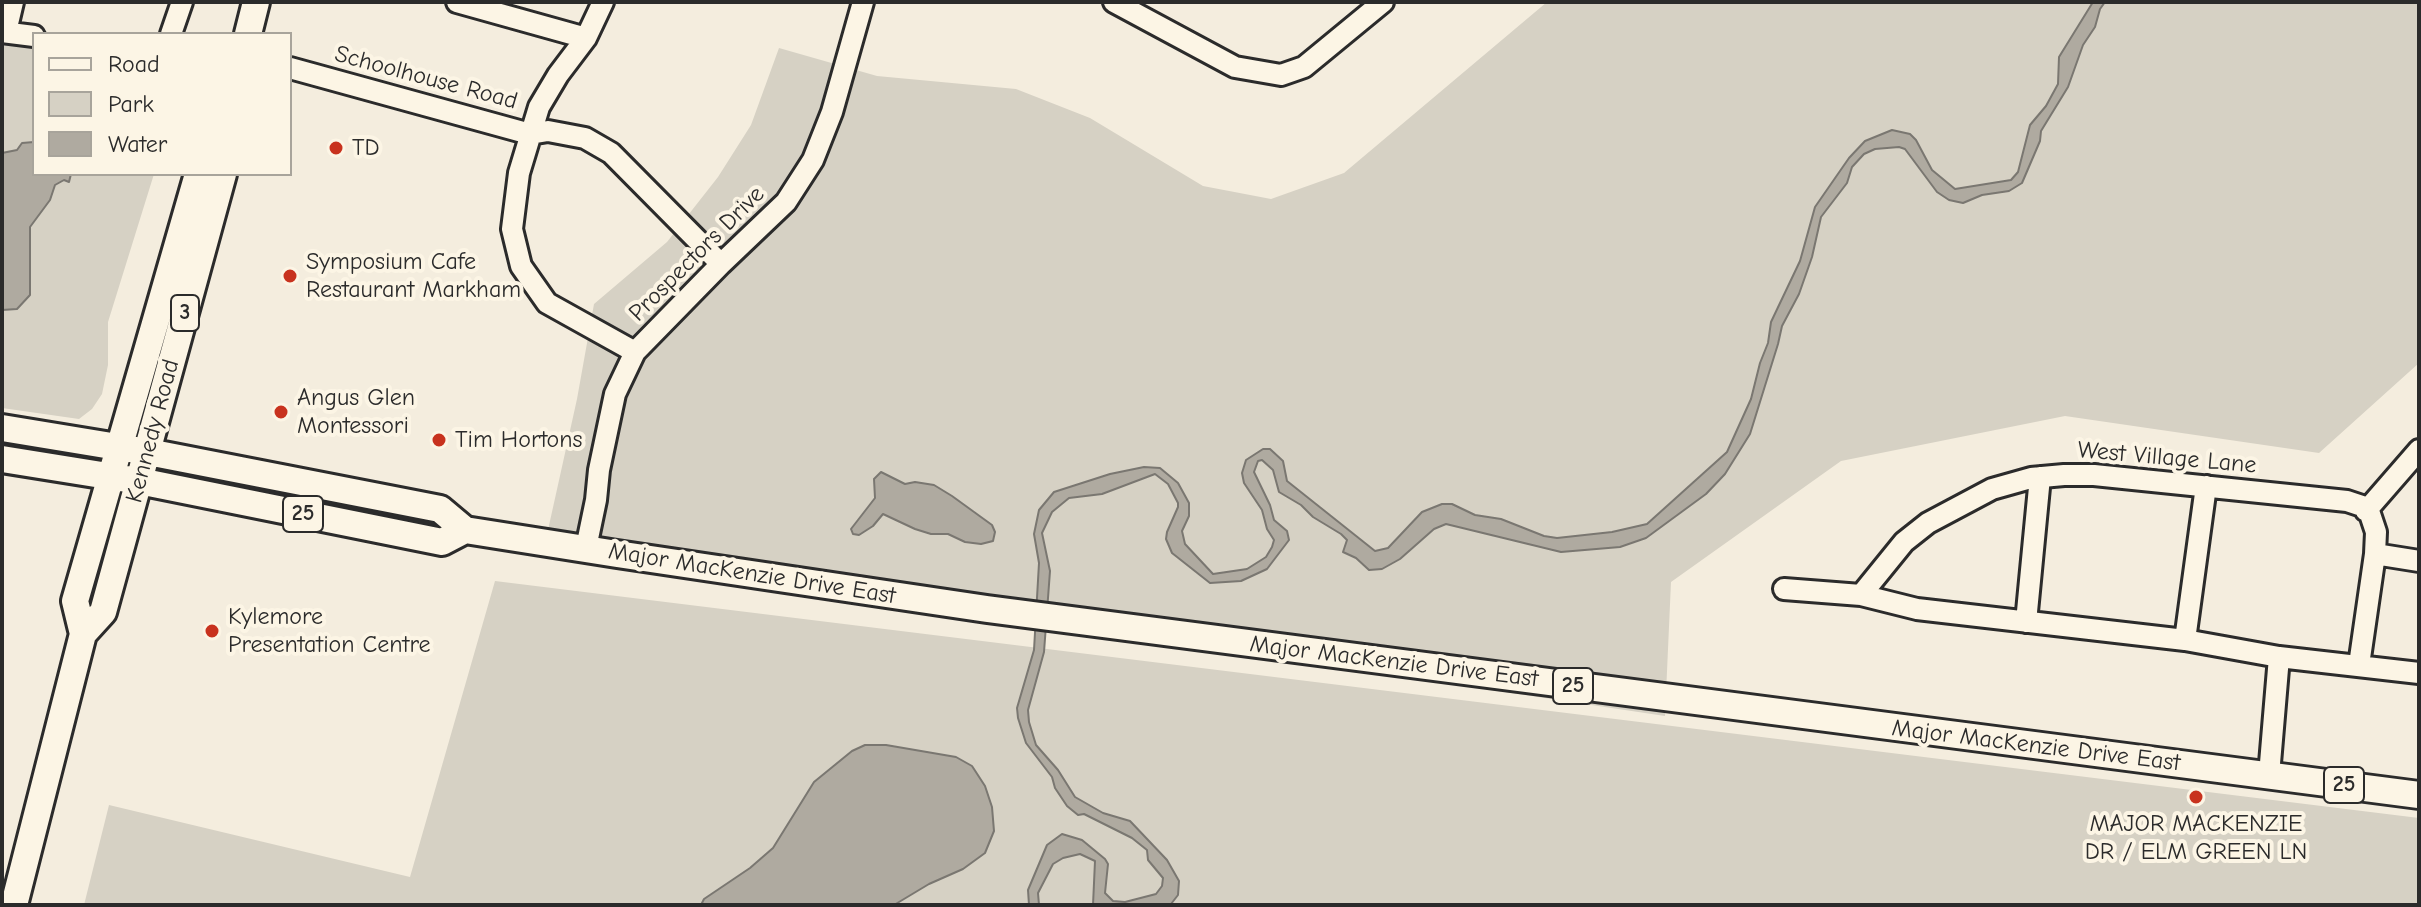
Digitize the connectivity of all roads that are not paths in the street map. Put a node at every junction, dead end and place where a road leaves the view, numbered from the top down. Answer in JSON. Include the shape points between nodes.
{"nodes":[{"id":1,"x":13,"y":2,"type":"edge"},
{"id":2,"x":182,"y":2,"type":"edge"},
{"id":3,"x":256,"y":2,"type":"edge"},
{"id":4,"x":457,"y":2,"type":"edge"},
{"id":5,"x":603,"y":2,"type":"edge"},
{"id":6,"x":863,"y":2,"type":"edge"},
{"id":7,"x":1114,"y":2,"type":"edge"},
{"id":8,"x":1383,"y":2,"type":"edge"},
{"id":9,"x":4,"y":32,"type":"edge"},
{"id":10,"x":172,"y":32,"type":"edge"},
{"id":11,"x":248,"y":32,"type":"edge"},
{"id":12,"x":32,"y":36,"type":"edge"},
{"id":13,"x":586,"y":38,"type":"junction"},
{"id":14,"x":292,"y":69,"type":"edge"},
{"id":15,"x":530,"y":134,"type":"junction"},
{"id":16,"x":197,"y":176,"type":"edge"},
{"id":17,"x":222,"y":176,"type":"edge"},
{"id":18,"x":721,"y":264,"type":"junction"},
{"id":19,"x":635,"y":352,"type":"junction"},
{"id":20,"x":2,"y":428,"type":"edge"},
{"id":21,"x":120,"y":448,"type":"junction"},
{"id":22,"x":2419,"y":450,"type":"edge"},
{"id":23,"x":148,"y":452,"type":"junction"},
{"id":24,"x":2,"y":459,"type":"edge"},
{"id":25,"x":112,"y":476,"type":"junction"},
{"id":26,"x":2040,"y":477,"type":"junction"},
{"id":27,"x":139,"y":481,"type":"junction"},
{"id":28,"x":2206,"y":486,"type":"junction"},
{"id":29,"x":2366,"y":511,"type":"junction"},
{"id":30,"x":465,"y":530,"type":"junction"},
{"id":31,"x":586,"y":548,"type":"junction"},
{"id":32,"x":2375,"y":554,"type":"junction"},
{"id":33,"x":2419,"y":561,"type":"edge"},
{"id":34,"x":1784,"y":589,"type":"dead end"},
{"id":35,"x":1861,"y":595,"type":"junction"},
{"id":36,"x":2026,"y":622,"type":"junction"},
{"id":37,"x":83,"y":634,"type":"junction"},
{"id":38,"x":2185,"y":640,"type":"junction"},
{"id":39,"x":2279,"y":657,"type":"junction"},
{"id":40,"x":2359,"y":665,"type":"junction"},
{"id":41,"x":2419,"y":673,"type":"edge"},
{"id":42,"x":2269,"y":775,"type":"junction"},
{"id":43,"x":2419,"y":795,"type":"edge"},
{"id":44,"x":14,"y":905,"type":"edge"}],
"edges":[{"from":1,"to":9,"type":"street"},
{"from":2,"to":10,"type":"street"},
{"from":3,"to":11,"type":"main road"},
{"from":4,"to":13,"type":"street"},
{"from":5,"to":13,"type":"street"},
{"from":6,"to":18,"type":"street","name":"Prospectors Drive","via":[[813,160],[786,202]]},
{"from":7,"to":8,"type":"street","via":[[1235,67],[1281,75],[1304,67]]},
{"from":9,"to":12,"type":"street"},
{"from":13,"to":15,"type":"street","via":[[545,96]]},
{"from":14,"to":15,"type":"street","name":"Schoolhouse Road"},
{"from":15,"to":18,"type":"street","name":"Schoolhouse Road","via":[[548,131],[585,138],[611,153]]},
{"from":15,"to":19,"type":"street","via":[[513,213],[521,266],[547,303]]},
{"from":16,"to":21,"type":"main road","name":"Kennedy Road","number":"3"},
{"from":17,"to":23,"type":"main road","name":"Kennedy Road","number":"3"},
{"from":18,"to":19,"type":"street","name":"Prospectors Drive"},
{"from":19,"to":31,"type":"street","name":"Prospectors Drive","via":[[615,394]]},
{"from":20,"to":21,"type":"main road","name":"Major MacKenzie Drive East","number":"25"},
{"from":21,"to":23,"type":"main road","name":"Major MacKenzie Drive East","number":"25"},
{"from":21,"to":25,"type":"main road","name":"Kennedy Road","number":"3"},
{"from":22,"to":29,"type":"street"},
{"from":23,"to":27,"type":"main road","name":"Kennedy Road","number":"3"},
{"from":23,"to":30,"type":"main road","name":"Major MacKenzie Drive East","number":"25","via":[[440,509]]},
{"from":24,"to":25,"type":"main road","name":"Major MacKenzie Drive East","number":"25"},
{"from":25,"to":27,"type":"main road","name":"Major MacKenzie Drive East","number":"25"},
{"from":25,"to":37,"type":"main road","name":"Kennedy Road","number":"3","via":[[75,601]]},
{"from":26,"to":28,"type":"street","name":"West Village Lane","via":[[2094,475]]},
{"from":26,"to":35,"type":"street","name":"West Village Lane","via":[[1992,489],[1928,523],[1904,542]]},
{"from":26,"to":36,"type":"street"},
{"from":27,"to":30,"type":"main road","name":"Major MacKenzie Drive East","number":"25","via":[[442,542]]},
{"from":27,"to":37,"type":"main road","name":"Kennedy Road","number":"3","via":[[103,612]]},
{"from":28,"to":29,"type":"street","name":"West Village Lane","via":[[2347,501]]},
{"from":28,"to":38,"type":"street"},
{"from":29,"to":32,"type":"street","via":[[2376,532]]},
{"from":30,"to":31,"type":"main road","name":"Major MacKenzie Drive East","number":"25"},
{"from":31,"to":42,"type":"main road","name":"Major MacKenzie Drive East","number":"25","via":[[987,609]]},
{"from":32,"to":33,"type":"street"},
{"from":32,"to":40,"type":"street"},
{"from":34,"to":35,"type":"street"},
{"from":35,"to":36,"type":"street","via":[[1917,609]]},
{"from":36,"to":38,"type":"street"},
{"from":37,"to":44,"type":"main road","name":"Kennedy Road","number":"3"},
{"from":38,"to":39,"type":"street"},
{"from":39,"to":40,"type":"street"},
{"from":39,"to":42,"type":"street"},
{"from":40,"to":41,"type":"street"},
{"from":42,"to":43,"type":"main road","name":"Major MacKenzie Drive East","number":"25"}]}
